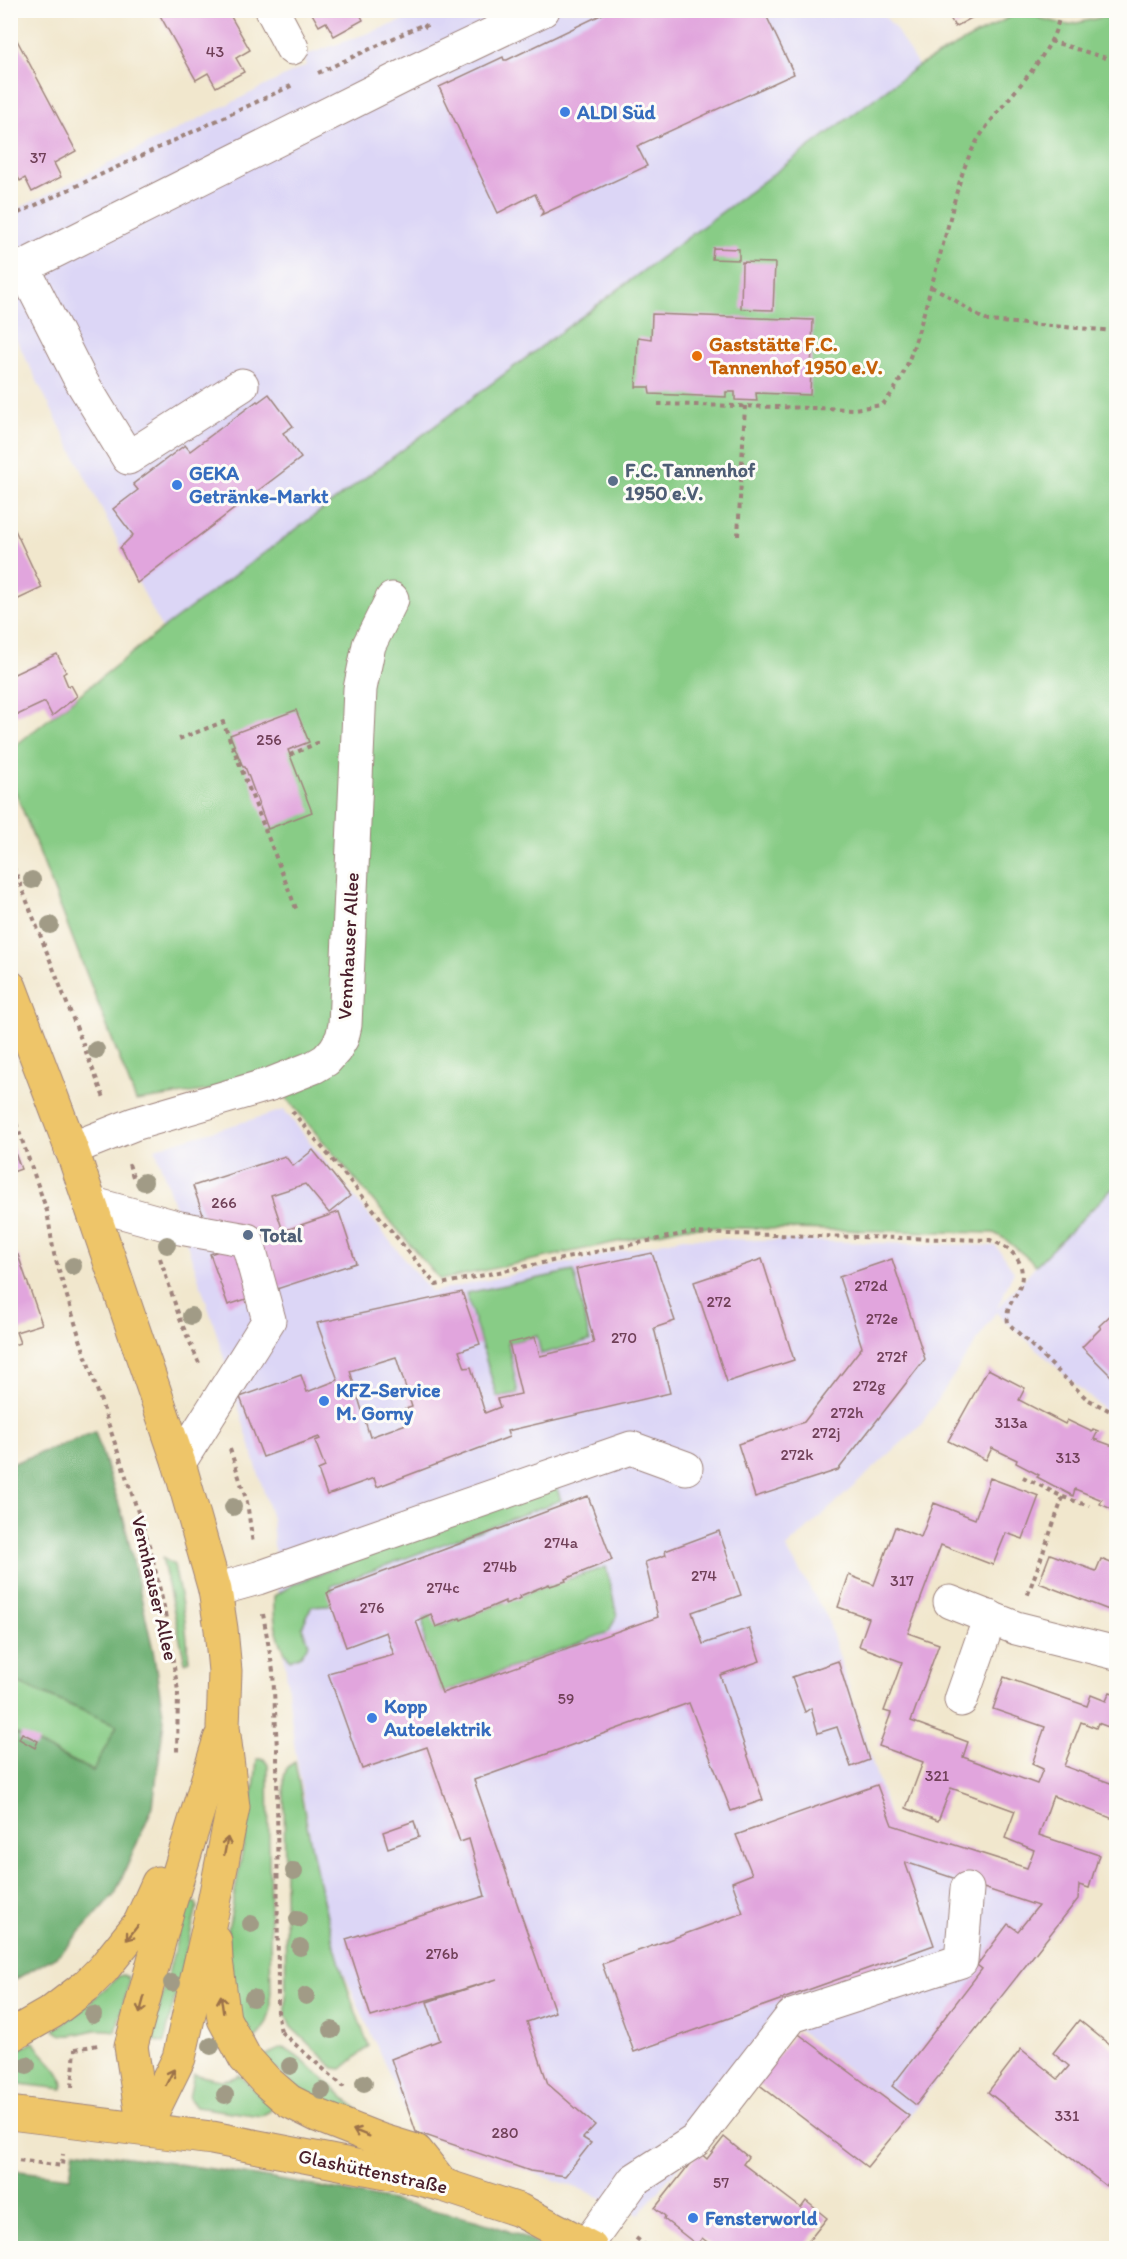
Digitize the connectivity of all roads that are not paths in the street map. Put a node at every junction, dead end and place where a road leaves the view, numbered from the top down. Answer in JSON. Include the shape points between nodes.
{"nodes":[{"id":1,"x":272,"y":10,"type":"edge"},
{"id":2,"x":543,"y":10,"type":"edge"},
{"id":3,"x":292,"y":48,"type":"dead end"},
{"id":4,"x":17,"y":266,"type":"edge"},
{"id":5,"x":242,"y":385,"type":"dead end"},
{"id":6,"x":392,"y":599,"type":"dead end"},
{"id":7,"x":12,"y":992,"type":"edge"},
{"id":8,"x":72,"y":1149,"type":"junction"},
{"id":9,"x":90,"y":1203,"type":"junction"},
{"id":10,"x":179,"y":1463,"type":"junction"},
{"id":11,"x":686,"y":1468,"type":"dead end"},
{"id":12,"x":215,"y":1590,"type":"junction"},
{"id":13,"x":950,"y":1602,"type":"dead end"},
{"id":14,"x":1003,"y":1623,"type":"junction"},
{"id":15,"x":1116,"y":1653,"type":"edge"},
{"id":16,"x":961,"y":1700,"type":"dead end"},
{"id":17,"x":223,"y":1727,"type":"junction"},
{"id":18,"x":967,"y":1889,"type":"dead end"},
{"id":19,"x":214,"y":1904,"type":"junction"},
{"id":20,"x":24,"y":2029,"type":"edge"},
{"id":21,"x":10,"y":2113,"type":"edge"},
{"id":22,"x":144,"y":2129,"type":"junction"},
{"id":23,"x":443,"y":2185,"type":"junction"},
{"id":24,"x":589,"y":2247,"type":"edge"}],
"edges":[{"from":1,"to":3,"type":"street"},
{"from":2,"to":4,"type":"street"},
{"from":4,"to":5,"type":"street","via":[[128,458]]},
{"from":6,"to":8,"type":"street","name":"Vennhauser Allee","via":[[369,645],[360,689],[342,1038],[326,1060],[314,1067],[271,1084],[134,1124]]},
{"from":7,"to":8,"type":"main road"},
{"from":8,"to":9,"type":"main road"},
{"from":9,"to":10,"type":"main road"},
{"from":9,"to":10,"type":"street","via":[[180,1228],[247,1240],[269,1320]]},
{"from":10,"to":12,"type":"main road"},
{"from":11,"to":12,"type":"street","via":[[631,1448]]},
{"from":12,"to":17,"type":"main road","via":[[225,1671]]},
{"from":13,"to":14,"type":"street"},
{"from":14,"to":15,"type":"street"},
{"from":14,"to":16,"type":"street"},
{"from":19,"to":17,"type":"main road","one_way":true,"via":[[234,1807]]},
{"from":17,"to":20,"type":"main road","one_way":true,"via":[[186,1803],[168,1862],[140,1923],[86,1986]]},
{"from":17,"to":22,"type":"main road","one_way":true,"via":[[131,2046]]},
{"from":18,"to":24,"type":"street","via":[[961,1961],[792,2016],[696,2140],[634,2180]]},
{"from":22,"to":19,"type":"main road","one_way":true,"via":[[179,2058]]},
{"from":23,"to":19,"type":"main road","one_way":true,"via":[[416,2151],[289,2101],[245,2058],[225,2019],[216,1960]]},
{"from":21,"to":22,"type":"main road","name":"Glashüttenstraße"},
{"from":22,"to":23,"type":"main road","name":"Glashüttenstraße","via":[[212,2138]]},
{"from":23,"to":24,"type":"main road","name":"Glashüttenstraße","via":[[519,2210]]}]}
